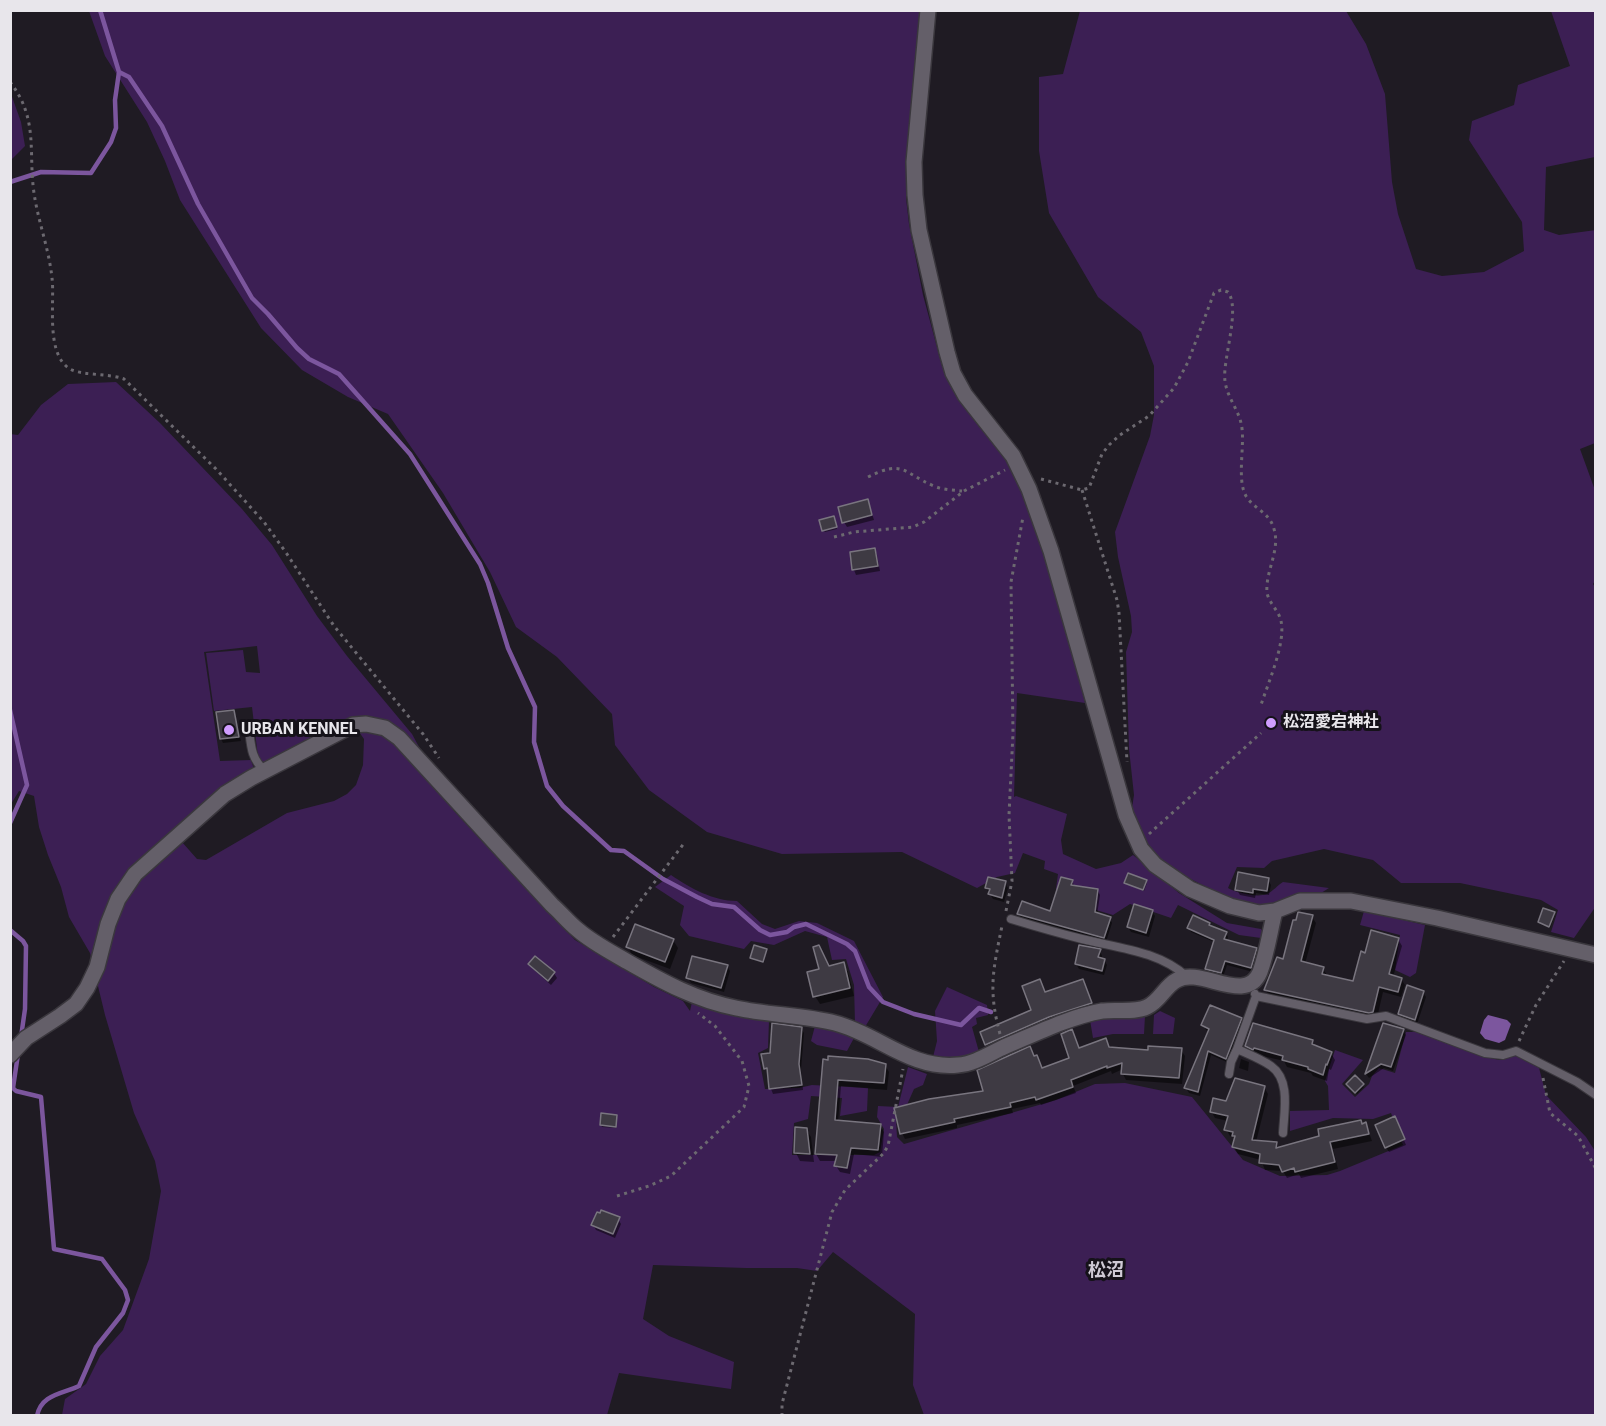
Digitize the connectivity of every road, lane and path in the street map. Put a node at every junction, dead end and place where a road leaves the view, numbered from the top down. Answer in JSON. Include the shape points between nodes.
{"nodes":[{"id":1,"x":928,"y":10,"type":"edge"},
{"id":2,"x":10,"y":82,"type":"edge"},
{"id":3,"x":1019,"y":469,"type":"junction"},
{"id":4,"x":868,"y":477,"type":"dead end"},
{"id":5,"x":1029,"y":489,"type":"junction"},
{"id":6,"x":1082,"y":490,"type":"junction"},
{"id":7,"x":964,"y":491,"type":"junction"},
{"id":8,"x":834,"y":537,"type":"dead end"},
{"id":9,"x":1261,"y":705,"type":"dead end"},
{"id":10,"x":249,"y":729,"type":"dead end"},
{"id":11,"x":1262,"y":733,"type":"dead end"},
{"id":12,"x":440,"y":760,"type":"dead end"},
{"id":13,"x":1128,"y":768,"type":"dead end"},
{"id":14,"x":265,"y":771,"type":"junction"},
{"id":15,"x":684,"y":842,"type":"dead end"},
{"id":16,"x":1139,"y":844,"type":"junction"},
{"id":17,"x":1275,"y":911,"type":"junction"},
{"id":18,"x":1008,"y":917,"type":"joint"},
{"id":19,"x":1002,"y":926,"type":"dead end"},
{"id":20,"x":605,"y":949,"type":"junction"},
{"id":21,"x":1572,"y":949,"type":"junction"},
{"id":22,"x":1596,"y":955,"type":"edge"},
{"id":23,"x":1186,"y":976,"type":"junction"},
{"id":24,"x":1253,"y":990,"type":"junction"},
{"id":25,"x":686,"y":993,"type":"junction"},
{"id":26,"x":1003,"y":1048,"type":"junction"},
{"id":27,"x":1237,"y":1049,"type":"junction"},
{"id":28,"x":1516,"y":1051,"type":"junction"},
{"id":29,"x":10,"y":1055,"type":"edge"},
{"id":30,"x":906,"y":1056,"type":"junction"},
{"id":31,"x":1543,"y":1064,"type":"junction"},
{"id":32,"x":1229,"y":1074,"type":"dead end"},
{"id":33,"x":1596,"y":1095,"type":"edge"},
{"id":34,"x":1283,"y":1132,"type":"dead end"},
{"id":35,"x":1596,"y":1169,"type":"edge"},
{"id":36,"x":618,"y":1196,"type":"dead end"},
{"id":37,"x":782,"y":1416,"type":"edge"}],
"edges":[{"from":1,"to":3,"type":"street","via":[[914,162],[919,230],[953,373]]},
{"from":2,"to":12,"type":"path","via":[[29,122],[33,191],[52,278],[52,327],[61,360],[71,370],[124,379],[216,469],[264,522],[334,626],[411,718]]},
{"from":3,"to":5,"type":"street"},
{"from":3,"to":6,"type":"path"},
{"from":3,"to":7,"type":"path"},
{"from":4,"to":7,"type":"path","via":[[897,467],[937,488]]},
{"from":5,"to":16,"type":"street","via":[[1051,550],[1126,815]]},
{"from":5,"to":18,"type":"path","via":[[1011,582],[1012,881]]},
{"from":6,"to":9,"type":"path","via":[[1089,488],[1109,445],[1149,416],[1174,388],[1214,293],[1228,292],[1232,297],[1231,320],[1224,380],[1242,425],[1246,496],[1274,526],[1277,543],[1267,594],[1281,621],[1281,640]]},
{"from":6,"to":13,"type":"path","via":[[1119,613]]},
{"from":7,"to":8,"type":"path","via":[[913,527]]},
{"from":10,"to":14,"type":"lane","via":[[253,756]]},
{"from":11,"to":16,"type":"path"},
{"from":14,"to":20,"type":"street","via":[[353,725],[385,728],[399,738],[578,931]]},
{"from":14,"to":29,"type":"street","via":[[225,794],[135,874],[118,899],[97,967],[76,1004],[26,1038]]},
{"from":15,"to":20,"type":"path"},
{"from":16,"to":17,"type":"street","via":[[1155,865],[1190,889],[1230,906],[1259,913]]},
{"from":17,"to":21,"type":"street","via":[[1300,902],[1351,901]]},
{"from":17,"to":24,"type":"street"},
{"from":18,"to":23,"type":"lane","via":[[1059,934],[1150,955]]},
{"from":19,"to":26,"type":"path","via":[[992,987]]},
{"from":20,"to":25,"type":"street"},
{"from":21,"to":22,"type":"street"},
{"from":21,"to":28,"type":"path","via":[[1536,1005]]},
{"from":23,"to":24,"type":"street"},
{"from":23,"to":26,"type":"street","via":[[1175,980],[1153,1004],[1143,1009],[1085,1016]]},
{"from":24,"to":27,"type":"lane"},
{"from":24,"to":28,"type":"lane","via":[[1367,1019],[1386,1016],[1485,1053],[1503,1055]]},
{"from":25,"to":30,"type":"street","via":[[738,1009],[835,1023]]},
{"from":25,"to":36,"type":"path","via":[[696,1011],[715,1026],[742,1060],[748,1086],[744,1107],[671,1176]]},
{"from":26,"to":30,"type":"street","via":[[959,1065],[939,1066]]},
{"from":27,"to":32,"type":"lane"},
{"from":27,"to":34,"type":"lane","via":[[1277,1072],[1285,1097]]},
{"from":28,"to":31,"type":"lane"},
{"from":30,"to":37,"type":"path","via":[[888,1146],[845,1190],[832,1212]]},
{"from":31,"to":33,"type":"lane"},
{"from":31,"to":35,"type":"path","via":[[1550,1113],[1578,1137]]}]}
